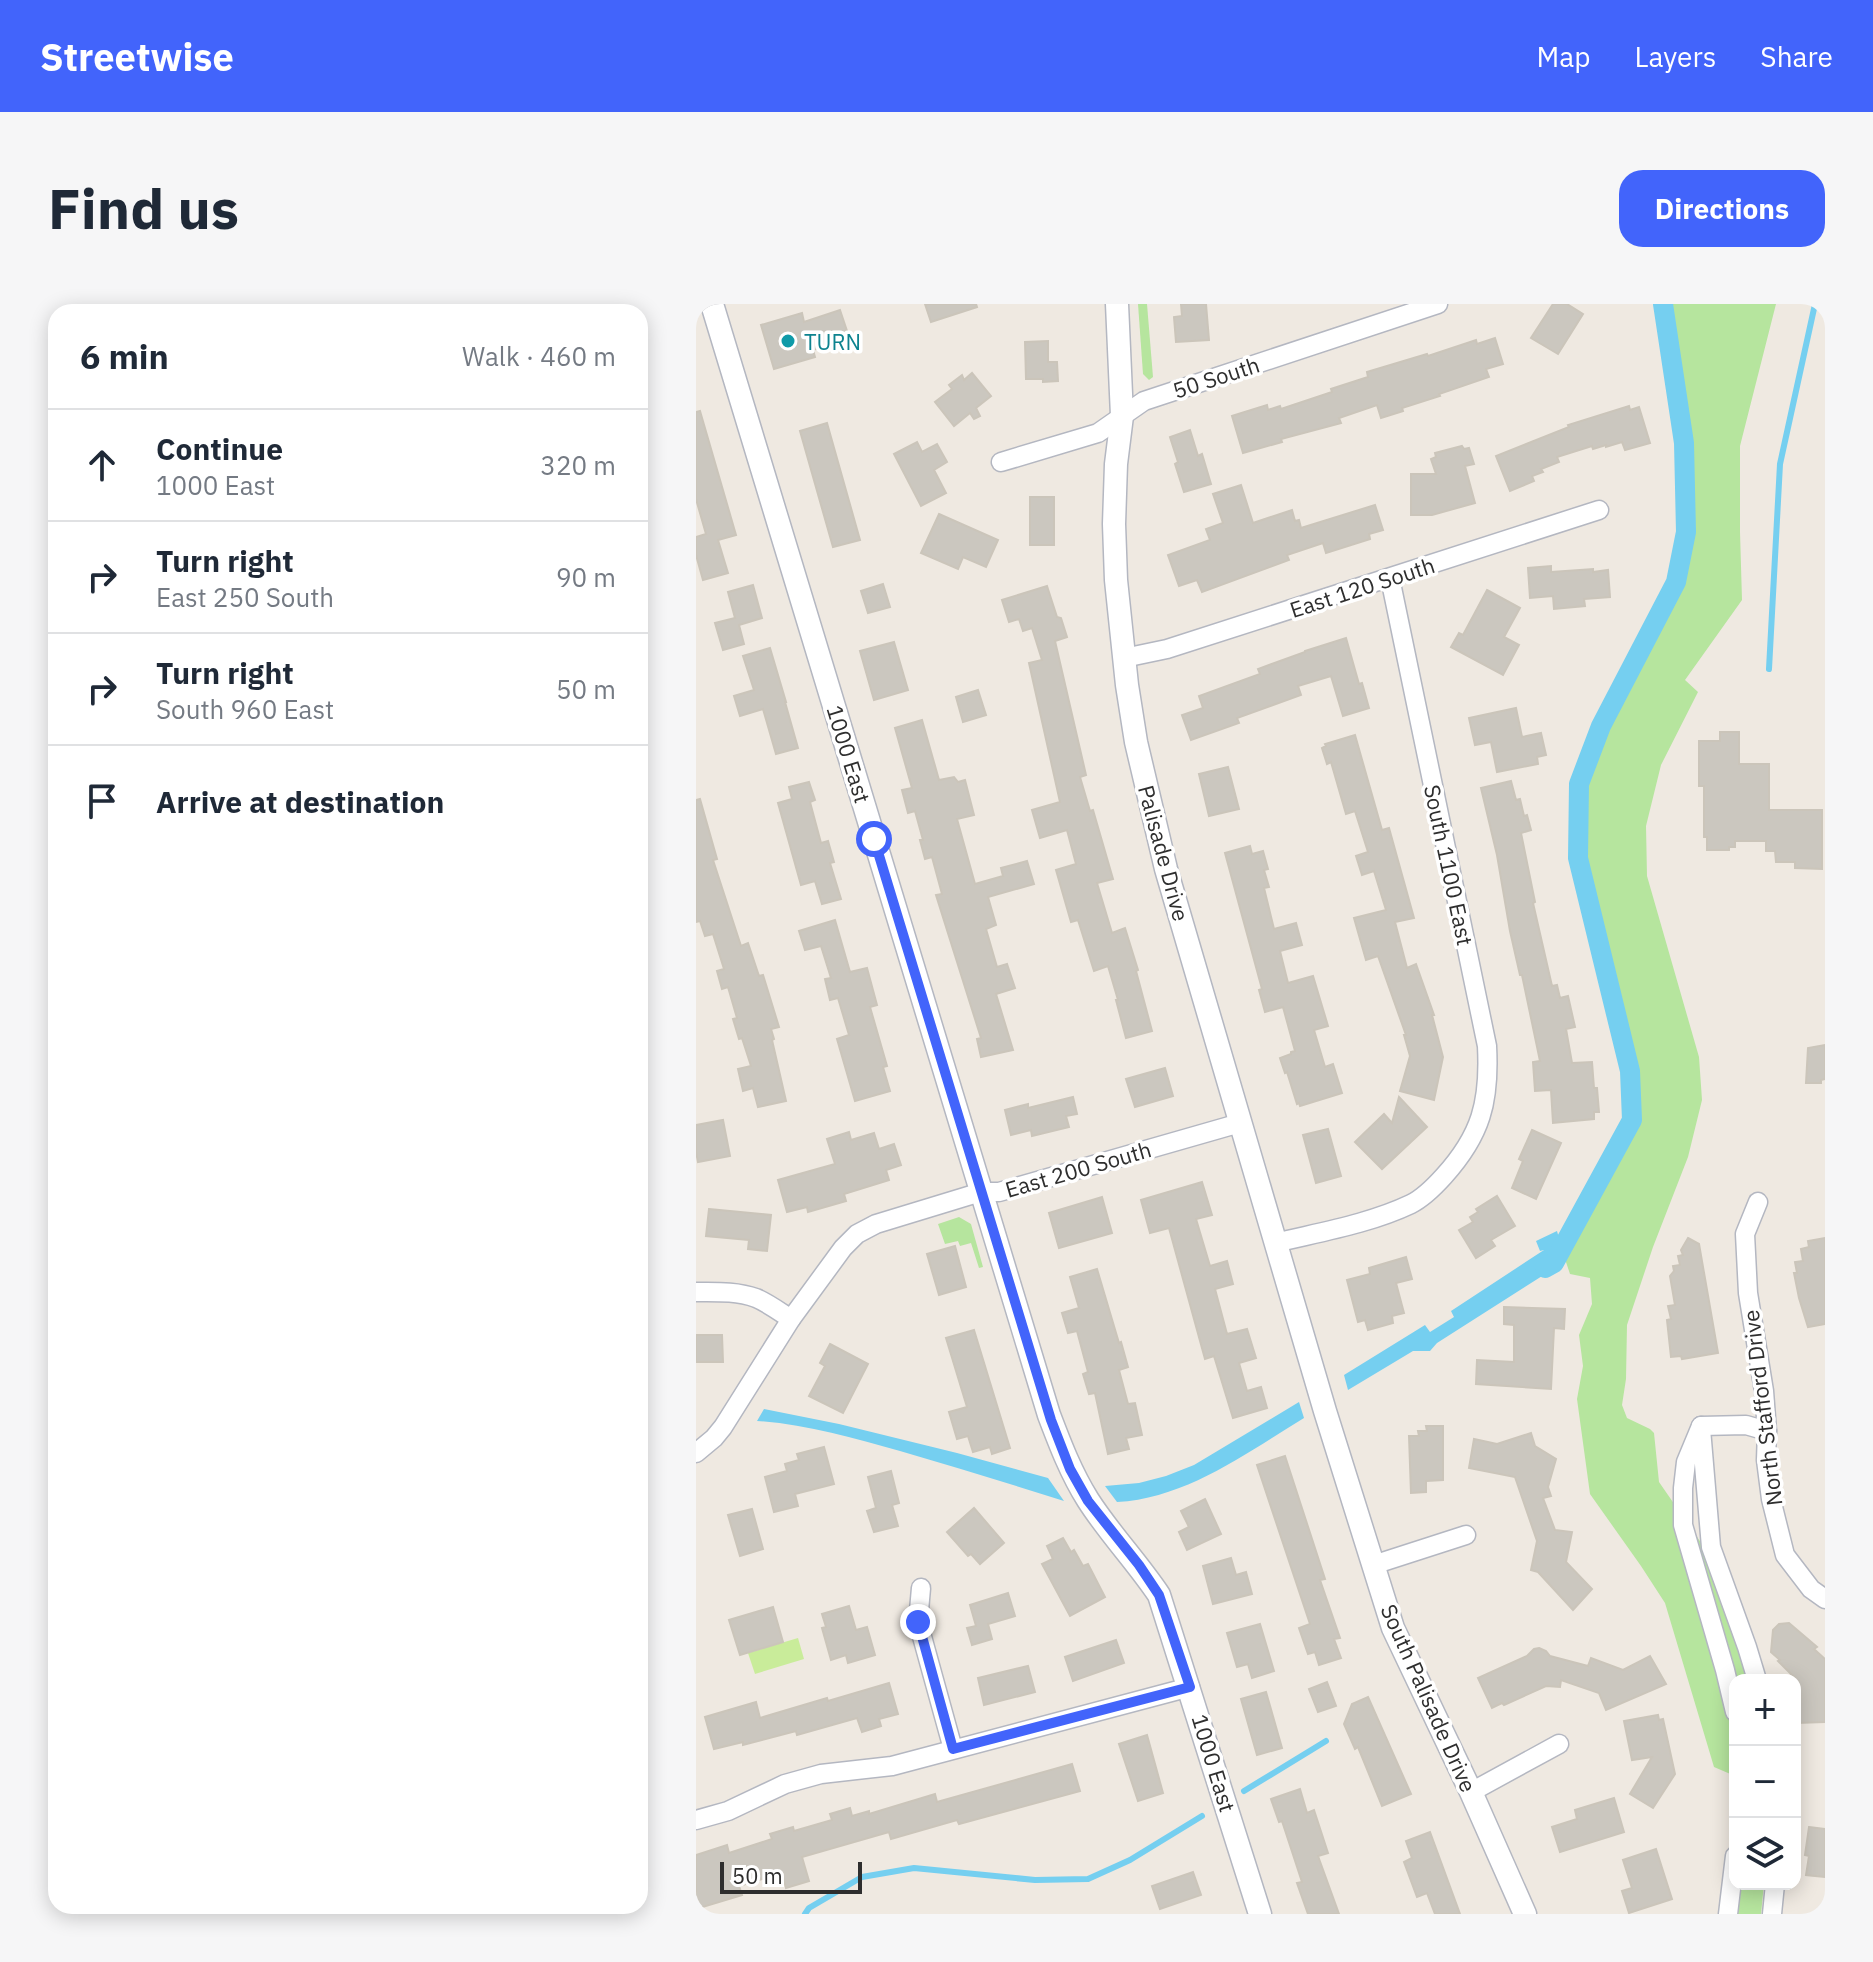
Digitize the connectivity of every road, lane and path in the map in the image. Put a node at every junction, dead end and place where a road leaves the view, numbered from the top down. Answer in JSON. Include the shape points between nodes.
{"nodes":[{"id":1,"x":712,"y":304,"type":"edge"},
{"id":2,"x":1117,"y":304,"type":"edge"},
{"id":3,"x":1438,"y":304,"type":"edge"},
{"id":4,"x":1122,"y":416,"type":"junction"},
{"id":5,"x":1001,"y":462,"type":"dead end"},
{"id":6,"x":1599,"y":510,"type":"dead end"},
{"id":7,"x":1390,"y":578,"type":"junction"},
{"id":8,"x":1124,"y":658,"type":"junction"},
{"id":9,"x":1240,"y":1123,"type":"junction"},
{"id":10,"x":981,"y":1192,"type":"junction"},
{"id":11,"x":1758,"y":1202,"type":"dead end"},
{"id":12,"x":1275,"y":1243,"type":"junction"},
{"id":13,"x":696,"y":1292,"type":"edge"},
{"id":14,"x":791,"y":1319,"type":"junction"},
{"id":15,"x":1318,"y":1386,"type":"joint"},
{"id":16,"x":1701,"y":1426,"type":"junction"},
{"id":17,"x":1767,"y":1431,"type":"junction"},
{"id":18,"x":696,"y":1453,"type":"edge"},
{"id":19,"x":1466,"y":1535,"type":"dead end"},
{"id":20,"x":1373,"y":1565,"type":"junction"},
{"id":21,"x":921,"y":1588,"type":"dead end"},
{"id":22,"x":1825,"y":1599,"type":"edge"},
{"id":23,"x":1755,"y":1674,"type":"edge"},
{"id":24,"x":1190,"y":1687,"type":"junction"},
{"id":25,"x":1729,"y":1687,"type":"edge"},
{"id":26,"x":1559,"y":1744,"type":"dead end"},
{"id":27,"x":953,"y":1749,"type":"junction"},
{"id":28,"x":1471,"y":1792,"type":"junction"},
{"id":29,"x":696,"y":1820,"type":"edge"},
{"id":30,"x":1731,"y":1890,"type":"edge"},
{"id":31,"x":1774,"y":1890,"type":"edge"},
{"id":32,"x":1260,"y":1914,"type":"edge"},
{"id":33,"x":1525,"y":1914,"type":"edge"},
{"id":34,"x":1728,"y":1914,"type":"edge"},
{"id":35,"x":1772,"y":1914,"type":"edge"}],
"edges":[{"from":1,"to":10,"type":"street","name":"1000 East"},
{"from":2,"to":4,"type":"street","name":"Palisade Drive"},
{"from":3,"to":4,"type":"street","name":"50 South","via":[[1144,401]]},
{"from":4,"to":5,"type":"street","name":"50 South","via":[[1098,433]]},
{"from":4,"to":8,"type":"street","name":"Palisade Drive","via":[[1114,524]]},
{"from":6,"to":7,"type":"street","name":"East 120 South"},
{"from":7,"to":8,"type":"street","name":"East 120 South"},
{"from":7,"to":12,"type":"street","name":"South 1100 East","via":[[1487,1046],[1487,1094],[1466,1149],[1438,1184],[1414,1203]]},
{"from":8,"to":9,"type":"street","name":"Palisade Drive","via":[[1152,814]]},
{"from":9,"to":10,"type":"street","name":"East 200 South","via":[[999,1192]]},
{"from":9,"to":12,"type":"street","name":"Palisade Drive"},
{"from":10,"to":14,"type":"street","name":"East 200 South","via":[[857,1234]]},
{"from":10,"to":24,"type":"street","name":"1000 East","via":[[1070,1469],[1159,1595]]},
{"from":11,"to":17,"type":"street","name":"North Stafford Drive","via":[[1745,1234]]},
{"from":12,"to":15,"type":"street","name":"Palisade Drive"},
{"from":13,"to":14,"type":"street","via":[[745,1295]]},
{"from":14,"to":18,"type":"street","name":"East 200 South","via":[[723,1427]]},
{"from":15,"to":20,"type":"street","name":"South Palisade Drive"},
{"from":16,"to":17,"type":"street","via":[[1746,1425]]},
{"from":16,"to":23,"type":"street","via":[[1711,1547]]},
{"from":16,"to":25,"type":"street","via":[[1686,1462],[1683,1525]]},
{"from":17,"to":22,"type":"street","name":"North Stafford Drive","via":[[1771,1499],[1785,1555]]},
{"from":19,"to":20,"type":"street"},
{"from":20,"to":28,"type":"street","name":"South Palisade Drive","via":[[1393,1628]]},
{"from":21,"to":27,"type":"street","via":[[918,1622]]},
{"from":24,"to":27,"type":"street"},
{"from":24,"to":32,"type":"street","name":"1000 East"},
{"from":26,"to":28,"type":"street"},
{"from":27,"to":29,"type":"street","via":[[892,1766],[801,1779]]},
{"from":28,"to":33,"type":"street","name":"South Palisade Drive"},
{"from":30,"to":34,"type":"street"},
{"from":31,"to":35,"type":"street"}]}
